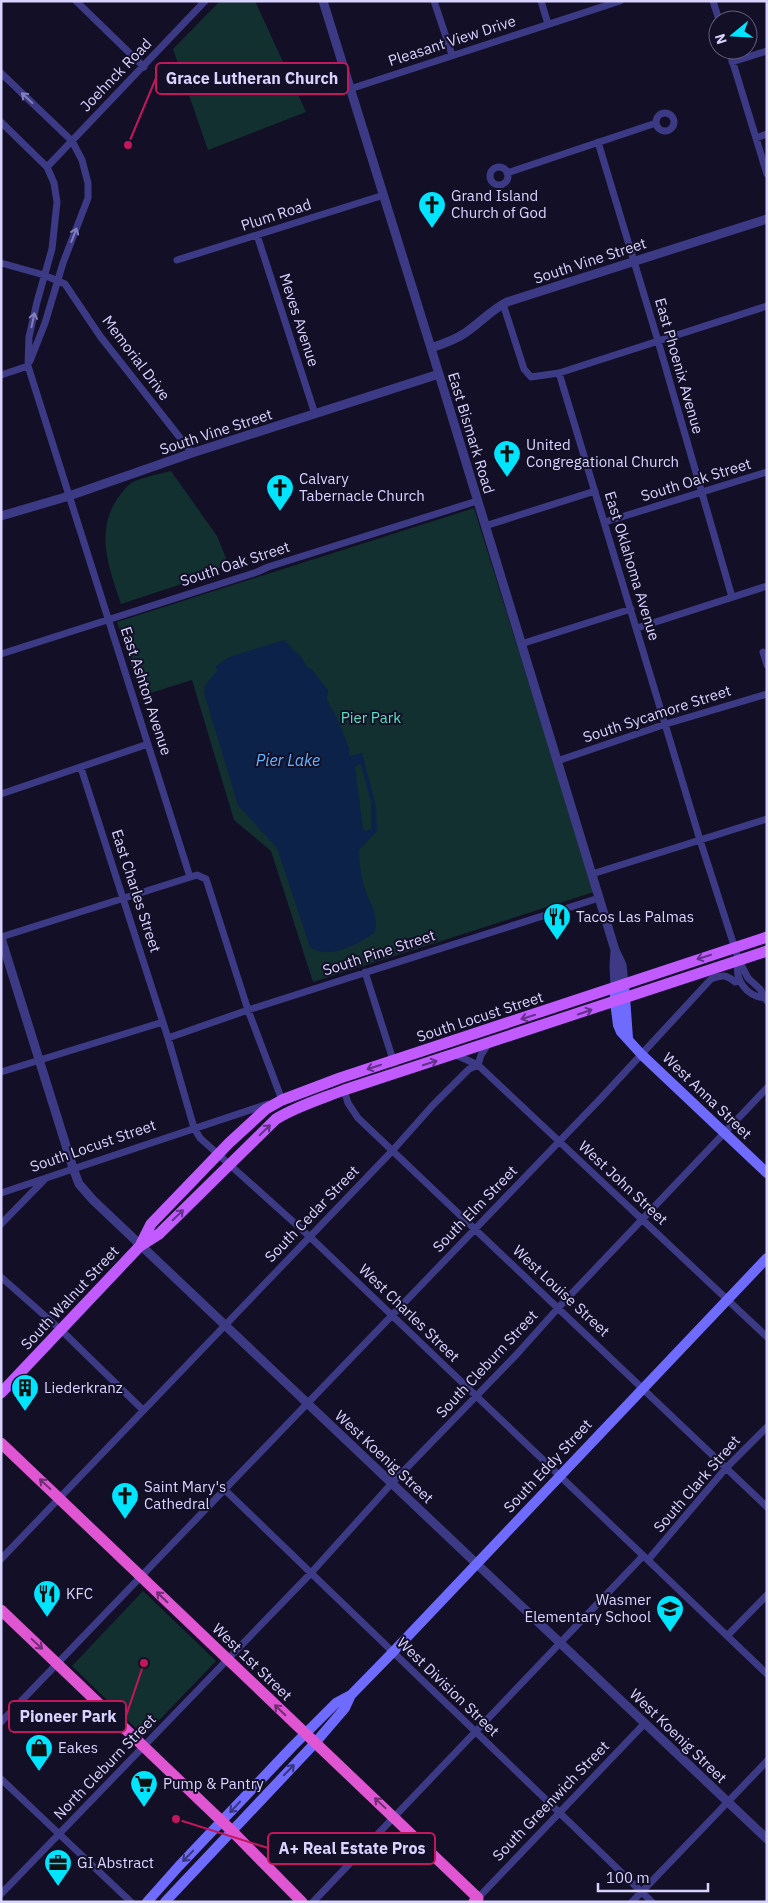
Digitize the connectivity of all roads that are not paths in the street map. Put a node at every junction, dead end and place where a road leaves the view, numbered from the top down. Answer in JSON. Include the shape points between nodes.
{"nodes":[{"id":1,"x":76,"y":1,"type":"edge"},
{"id":2,"x":205,"y":1,"type":"edge"},
{"id":3,"x":322,"y":1,"type":"edge"},
{"id":4,"x":434,"y":1,"type":"edge"},
{"id":5,"x":541,"y":1,"type":"edge"},
{"id":6,"x":620,"y":1,"type":"edge"},
{"id":7,"x":548,"y":24,"type":"junction"},
{"id":8,"x":767,"y":51,"type":"edge"},
{"id":9,"x":452,"y":55,"type":"junction"},
{"id":10,"x":732,"y":62,"type":"joint"},
{"id":11,"x":144,"y":67,"type":"junction"},
{"id":12,"x":1,"y":74,"type":"edge"},
{"id":13,"x":350,"y":89,"type":"junction"},
{"id":14,"x":1,"y":122,"type":"edge"},
{"id":15,"x":656,"y":123,"type":"dead end"},
{"id":16,"x":767,"y":134,"type":"edge"},
{"id":17,"x":756,"y":138,"type":"junction"},
{"id":18,"x":72,"y":141,"type":"junction"},
{"id":19,"x":598,"y":142,"type":"junction"},
{"id":20,"x":47,"y":167,"type":"junction"},
{"id":21,"x":507,"y":173,"type":"dead end"},
{"id":22,"x":767,"y":174,"type":"edge"},
{"id":23,"x":384,"y":195,"type":"junction"},
{"id":24,"x":767,"y":219,"type":"edge"},
{"id":25,"x":257,"y":235,"type":"junction"},
{"id":26,"x":177,"y":260,"type":"dead end"},
{"id":27,"x":634,"y":261,"type":"junction"},
{"id":28,"x":1,"y":263,"type":"edge"},
{"id":29,"x":44,"y":275,"type":"junction"},
{"id":30,"x":58,"y":281,"type":"junction"},
{"id":31,"x":503,"y":304,"type":"junction"},
{"id":32,"x":767,"y":306,"type":"edge"},
{"id":33,"x":658,"y":341,"type":"junction"},
{"id":34,"x":431,"y":348,"type":"junction"},
{"id":35,"x":28,"y":366,"type":"junction"},
{"id":36,"x":559,"y":373,"type":"junction"},
{"id":37,"x":439,"y":374,"type":"junction"},
{"id":38,"x":1,"y":375,"type":"edge"},
{"id":39,"x":315,"y":414,"type":"junction"},
{"id":40,"x":192,"y":453,"type":"junction"},
{"id":41,"x":767,"y":472,"type":"edge"},
{"id":42,"x":595,"y":491,"type":"junction"},
{"id":43,"x":702,"y":493,"type":"junction"},
{"id":44,"x":69,"y":496,"type":"junction"},
{"id":45,"x":477,"y":501,"type":"junction"},
{"id":46,"x":1,"y":516,"type":"edge"},
{"id":47,"x":604,"y":522,"type":"junction"},
{"id":48,"x":485,"y":526,"type":"junction"},
{"id":49,"x":767,"y":586,"type":"edge"},
{"id":50,"x":732,"y":597,"type":"junction"},
{"id":51,"x":631,"y":609,"type":"junction"},
{"id":52,"x":108,"y":620,"type":"junction"},
{"id":53,"x":637,"y":628,"type":"junction"},
{"id":54,"x":521,"y":644,"type":"junction"},
{"id":55,"x":763,"y":652,"type":"dead end"},
{"id":56,"x":1,"y":654,"type":"edge"},
{"id":57,"x":767,"y":665,"type":"edge"},
{"id":58,"x":767,"y":694,"type":"edge"},
{"id":59,"x":666,"y":724,"type":"junction"},
{"id":60,"x":148,"y":744,"type":"junction"},
{"id":61,"x":557,"y":761,"type":"junction"},
{"id":62,"x":81,"y":768,"type":"junction"},
{"id":63,"x":1,"y":794,"type":"edge"},
{"id":64,"x":767,"y":819,"type":"edge"},
{"id":65,"x":700,"y":840,"type":"junction"},
{"id":66,"x":592,"y":874,"type":"junction"},
{"id":67,"x":190,"y":877,"type":"junction"},
{"id":68,"x":123,"y":898,"type":"junction"},
{"id":69,"x":600,"y":898,"type":"junction"},
{"id":70,"x":767,"y":937,"type":"edge"},
{"id":71,"x":1,"y":938,"type":"edge"},
{"id":72,"x":734,"y":948,"type":"junction"},
{"id":73,"x":767,"y":951,"type":"edge"},
{"id":74,"x":738,"y":960,"type":"junction"},
{"id":75,"x":365,"y":972,"type":"junction"},
{"id":76,"x":740,"y":981,"type":"junction"},
{"id":77,"x":620,"y":986,"type":"junction"},
{"id":78,"x":619,"y":1000,"type":"junction"},
{"id":79,"x":765,"y":1000,"type":"edge"},
{"id":80,"x":248,"y":1010,"type":"junction"},
{"id":81,"x":163,"y":1022,"type":"junction"},
{"id":82,"x":168,"y":1038,"type":"junction"},
{"id":83,"x":488,"y":1044,"type":"junction"},
{"id":84,"x":456,"y":1055,"type":"junction"},
{"id":85,"x":642,"y":1055,"type":"junction"},
{"id":86,"x":40,"y":1060,"type":"junction"},
{"id":87,"x":393,"y":1061,"type":"junction"},
{"id":88,"x":478,"y":1065,"type":"junction"},
{"id":89,"x":1,"y":1072,"type":"edge"},
{"id":90,"x":397,"y":1073,"type":"junction"},
{"id":91,"x":767,"y":1088,"type":"edge"},
{"id":92,"x":344,"y":1090,"type":"junction"},
{"id":93,"x":282,"y":1100,"type":"junction"},
{"id":94,"x":194,"y":1128,"type":"junction"},
{"id":95,"x":725,"y":1133,"type":"junction"},
{"id":96,"x":559,"y":1142,"type":"junction"},
{"id":97,"x":393,"y":1150,"type":"junction"},
{"id":98,"x":219,"y":1154,"type":"junction"},
{"id":99,"x":230,"y":1164,"type":"junction"},
{"id":100,"x":73,"y":1168,"type":"junction"},
{"id":101,"x":767,"y":1173,"type":"edge"},
{"id":102,"x":47,"y":1177,"type":"junction"},
{"id":103,"x":1,"y":1192,"type":"edge"},
{"id":104,"x":642,"y":1220,"type":"junction"},
{"id":105,"x":1,"y":1224,"type":"edge"},
{"id":106,"x":475,"y":1228,"type":"junction"},
{"id":107,"x":310,"y":1236,"type":"junction"},
{"id":108,"x":140,"y":1246,"type":"junction"},
{"id":109,"x":767,"y":1258,"type":"edge"},
{"id":110,"x":1,"y":1277,"type":"edge"},
{"id":111,"x":727,"y":1300,"type":"junction"},
{"id":112,"x":559,"y":1307,"type":"junction"},
{"id":113,"x":392,"y":1316,"type":"junction"},
{"id":114,"x":224,"y":1325,"type":"junction"},
{"id":115,"x":61,"y":1330,"type":"junction"},
{"id":116,"x":767,"y":1337,"type":"edge"},
{"id":117,"x":643,"y":1388,"type":"junction"},
{"id":118,"x":1,"y":1393,"type":"edge"},
{"id":119,"x":476,"y":1396,"type":"junction"},
{"id":120,"x":307,"y":1405,"type":"junction"},
{"id":121,"x":143,"y":1410,"type":"junction"},
{"id":122,"x":767,"y":1427,"type":"edge"},
{"id":123,"x":1,"y":1443,"type":"edge"},
{"id":124,"x":726,"y":1468,"type":"junction"},
{"id":125,"x":559,"y":1476,"type":"junction"},
{"id":126,"x":392,"y":1483,"type":"junction"},
{"id":127,"x":225,"y":1490,"type":"junction"},
{"id":128,"x":59,"y":1498,"type":"junction"},
{"id":129,"x":767,"y":1507,"type":"edge"},
{"id":130,"x":645,"y":1558,"type":"junction"},
{"id":131,"x":1,"y":1559,"type":"edge"},
{"id":132,"x":477,"y":1563,"type":"junction"},
{"id":133,"x":311,"y":1573,"type":"junction"},
{"id":134,"x":141,"y":1576,"type":"junction"},
{"id":135,"x":767,"y":1595,"type":"edge"},
{"id":136,"x":1,"y":1610,"type":"edge"},
{"id":137,"x":727,"y":1636,"type":"junction"},
{"id":138,"x":561,"y":1642,"type":"junction"},
{"id":139,"x":392,"y":1653,"type":"junction"},
{"id":140,"x":227,"y":1659,"type":"junction"},
{"id":141,"x":57,"y":1663,"type":"junction"},
{"id":142,"x":767,"y":1674,"type":"edge"},
{"id":143,"x":351,"y":1695,"type":"junction"},
{"id":144,"x":1,"y":1722,"type":"edge"},
{"id":145,"x":645,"y":1723,"type":"junction"},
{"id":146,"x":475,"y":1732,"type":"junction"},
{"id":147,"x":305,"y":1734,"type":"junction"},
{"id":148,"x":315,"y":1743,"type":"junction"},
{"id":149,"x":144,"y":1747,"type":"junction"},
{"id":150,"x":767,"y":1761,"type":"edge"},
{"id":151,"x":1,"y":1778,"type":"edge"},
{"id":152,"x":727,"y":1801,"type":"junction"},
{"id":153,"x":559,"y":1811,"type":"junction"},
{"id":154,"x":395,"y":1817,"type":"junction"},
{"id":155,"x":222,"y":1821,"type":"junction"},
{"id":156,"x":232,"y":1831,"type":"junction"},
{"id":157,"x":59,"y":1834,"type":"junction"},
{"id":158,"x":767,"y":1839,"type":"edge"},
{"id":159,"x":642,"y":1892,"type":"junction"},
{"id":160,"x":1,"y":1894,"type":"edge"},
{"id":161,"x":478,"y":1900,"type":"edge"},
{"id":162,"x":131,"y":1902,"type":"edge"},
{"id":163,"x":148,"y":1902,"type":"edge"},
{"id":164,"x":165,"y":1902,"type":"edge"},
{"id":165,"x":302,"y":1902,"type":"edge"},
{"id":166,"x":313,"y":1902,"type":"edge"},
{"id":167,"x":632,"y":1902,"type":"edge"},
{"id":168,"x":652,"y":1902,"type":"edge"}],
"edges":[{"from":1,"to":11,"type":"street"},
{"from":2,"to":11,"type":"street","name":"Joehnck Road"},
{"from":3,"to":13,"type":"street","name":"East Bismark Road"},
{"from":4,"to":9,"type":"street"},
{"from":5,"to":7,"type":"street"},
{"from":6,"to":7,"type":"street","name":"Pleasant View Drive"},
{"from":7,"to":9,"type":"street","name":"Pleasant View Drive"},
{"from":8,"to":10,"type":"street"},
{"from":9,"to":13,"type":"street","name":"Pleasant View Drive"},
{"from":10,"to":17,"type":"street"},
{"from":11,"to":18,"type":"street","name":"Joehnck Road"},
{"from":18,"to":12,"type":"street","one_way":true},
{"from":13,"to":23,"type":"street","name":"East Bismark Road"},
{"from":14,"to":20,"type":"street"},
{"from":15,"to":19,"type":"street"},
{"from":16,"to":17,"type":"street"},
{"from":17,"to":22,"type":"street"},
{"from":18,"to":20,"type":"street","name":"Joehnck Road"},
{"from":30,"to":18,"type":"street","one_way":true,"via":[[88,198],[82,160]]},
{"from":19,"to":21,"type":"street"},
{"from":19,"to":27,"type":"street","name":"East Phoenix Avenue"},
{"from":20,"to":29,"type":"street","via":[[57,202],[52,249]]},
{"from":23,"to":25,"type":"street","name":"Plum Road"},
{"from":23,"to":34,"type":"street","name":"East Bismark Road"},
{"from":24,"to":27,"type":"street","name":"South Vine Street"},
{"from":25,"to":26,"type":"street","name":"Plum Road"},
{"from":25,"to":39,"type":"street","name":"Meves Avenue"},
{"from":27,"to":31,"type":"street","name":"South Vine Street"},
{"from":27,"to":33,"type":"street","name":"East Phoenix Avenue"},
{"from":28,"to":29,"type":"street"},
{"from":29,"to":30,"type":"street","name":"Memorial Drive"},
{"from":35,"to":29,"type":"street","name":"East Ashton Avenue","one_way":true,"via":[[29,337]]},
{"from":30,"to":35,"type":"street"},
{"from":30,"to":40,"type":"street","name":"Memorial Drive","via":[[65,284],[100,336]]},
{"from":31,"to":34,"type":"street","name":"South Vine Street","via":[[465,333]]},
{"from":31,"to":36,"type":"street","via":[[524,368],[531,377]]},
{"from":32,"to":33,"type":"street"},
{"from":33,"to":36,"type":"street"},
{"from":33,"to":43,"type":"street","name":"East Phoenix Avenue"},
{"from":34,"to":37,"type":"street","name":"East Bismark Road"},
{"from":35,"to":38,"type":"street"},
{"from":35,"to":44,"type":"street","name":"East Ashton Avenue"},
{"from":36,"to":42,"type":"street","name":"East Oklahoma Avenue"},
{"from":37,"to":39,"type":"street","name":"South Vine Street"},
{"from":37,"to":45,"type":"street","name":"East Bismark Road"},
{"from":39,"to":40,"type":"street","name":"South Vine Street"},
{"from":40,"to":44,"type":"street","name":"South Vine Street"},
{"from":41,"to":43,"type":"street","name":"South Oak Street"},
{"from":42,"to":47,"type":"street","name":"East Oklahoma Avenue"},
{"from":42,"to":48,"type":"street"},
{"from":43,"to":47,"type":"street","name":"South Oak Street"},
{"from":43,"to":50,"type":"street","name":"East Phoenix Avenue"},
{"from":44,"to":46,"type":"street","name":"South Vine Street"},
{"from":44,"to":52,"type":"street","name":"East Ashton Avenue"},
{"from":45,"to":48,"type":"street","name":"East Bismark Road"},
{"from":45,"to":52,"type":"street","name":"South Oak Street"},
{"from":47,"to":51,"type":"street","name":"East Oklahoma Avenue"},
{"from":48,"to":54,"type":"street","name":"East Bismark Road"},
{"from":49,"to":50,"type":"street"},
{"from":50,"to":53,"type":"street"},
{"from":51,"to":53,"type":"street","name":"East Oklahoma Avenue"},
{"from":51,"to":54,"type":"street"},
{"from":52,"to":56,"type":"street","name":"South Oak Street"},
{"from":52,"to":60,"type":"street","name":"East Ashton Avenue"},
{"from":53,"to":59,"type":"street","name":"East Oklahoma Avenue"},
{"from":54,"to":61,"type":"street","name":"East Bismark Road"},
{"from":55,"to":57,"type":"street"},
{"from":58,"to":59,"type":"street","name":"South Sycamore Street"},
{"from":59,"to":61,"type":"street","name":"South Sycamore Street"},
{"from":59,"to":65,"type":"street","name":"East Oklahoma Avenue"},
{"from":60,"to":62,"type":"street"},
{"from":60,"to":67,"type":"street","name":"East Ashton Avenue"},
{"from":61,"to":66,"type":"street","name":"East Bismark Road"},
{"from":62,"to":63,"type":"street"},
{"from":62,"to":68,"type":"street","name":"East Charles Street"},
{"from":64,"to":65,"type":"street"},
{"from":65,"to":66,"type":"street"},
{"from":65,"to":72,"type":"street","name":"East Oklahoma Avenue"},
{"from":66,"to":69,"type":"street","name":"East Bismark Road"},
{"from":67,"to":68,"type":"street"},
{"from":67,"to":80,"type":"street","via":[[197,875],[206,879]]},
{"from":68,"to":71,"type":"street"},
{"from":68,"to":81,"type":"street","name":"East Charles Street"},
{"from":69,"to":75,"type":"street","name":"South Pine Street"},
{"from":69,"to":77,"type":"street","name":"East Bismark Road","via":[[622,965]]},
{"from":70,"to":72,"type":"main road","name":"South Locust Street"},
{"from":71,"to":86,"type":"street","name":"West Koenig Street"},
{"from":72,"to":74,"type":"street","name":"East Oklahoma Avenue"},
{"from":72,"to":77,"type":"main road","name":"South Locust Street","one_way":true},
{"from":73,"to":74,"type":"main road","name":"South Locust Street"},
{"from":74,"to":76,"type":"street","via":[[736,969]]},
{"from":74,"to":78,"type":"main road","name":"South Locust Street"},
{"from":74,"to":79,"type":"street"},
{"from":75,"to":80,"type":"street","name":"South Pine Street"},
{"from":75,"to":87,"type":"street"},
{"from":76,"to":79,"type":"street","via":[[754,997]]},
{"from":76,"to":85,"type":"street","name":"South Elm Street","via":[[735,982],[722,975],[711,979]]},
{"from":77,"to":78,"type":"main road","name":"West Anna Street"},
{"from":77,"to":87,"type":"main road","name":"South Locust Street","one_way":true},
{"from":83,"to":78,"type":"main road","name":"South Locust Street","one_way":true},
{"from":78,"to":85,"type":"main road","name":"West Anna Street","via":[[618,1025]]},
{"from":80,"to":82,"type":"street","name":"South Pine Street"},
{"from":80,"to":93,"type":"street"},
{"from":81,"to":82,"type":"street","name":"East Charles Street"},
{"from":81,"to":86,"type":"street"},
{"from":82,"to":94,"type":"street"},
{"from":83,"to":84,"type":"main road","name":"South Locust Street"},
{"from":83,"to":88,"type":"street","name":"South Cedar Street"},
{"from":84,"to":88,"type":"street","name":"West John Street"},
{"from":90,"to":84,"type":"main road","name":"South Locust Street","one_way":true},
{"from":85,"to":95,"type":"main road","name":"West Anna Street"},
{"from":85,"to":96,"type":"street","name":"South Elm Street"},
{"from":86,"to":89,"type":"street"},
{"from":86,"to":100,"type":"street","name":"West Koenig Street"},
{"from":87,"to":90,"type":"street"},
{"from":87,"to":93,"type":"main road","name":"South Locust Street","one_way":true},
{"from":88,"to":96,"type":"street","name":"West John Street"},
{"from":88,"to":97,"type":"street","name":"South Cedar Street","via":[[469,1069]]},
{"from":90,"to":92,"type":"main road","name":"South Locust Street"},
{"from":91,"to":95,"type":"street","name":"South Cleburn Street"},
{"from":92,"to":97,"type":"street","name":"West Louise Street","via":[[358,1118]]},
{"from":99,"to":92,"type":"main road","name":"South Locust Street","one_way":true,"via":[[276,1119],[299,1106]]},
{"from":93,"to":94,"type":"street","name":"South Locust Street"},
{"from":93,"to":98,"type":"main road","name":"South Locust Street","via":[[266,1110]]},
{"from":94,"to":98,"type":"street","name":"West Charles Street","via":[[200,1138]]},
{"from":94,"to":100,"type":"street","name":"South Locust Street"},
{"from":95,"to":101,"type":"main road","name":"West Anna Street"},
{"from":95,"to":104,"type":"street","name":"South Cleburn Street"},
{"from":96,"to":104,"type":"street","name":"West John Street"},
{"from":96,"to":106,"type":"street","name":"South Elm Street"},
{"from":97,"to":106,"type":"street","name":"West Louise Street"},
{"from":97,"to":107,"type":"street","name":"South Cedar Street"},
{"from":98,"to":99,"type":"street","name":"West Charles Street"},
{"from":98,"to":108,"type":"main road","name":"South Walnut Street","via":[[151,1224]]},
{"from":99,"to":107,"type":"street","name":"West Charles Street"},
{"from":108,"to":99,"type":"main road","name":"South Walnut Street","one_way":true,"via":[[159,1234]]},
{"from":100,"to":102,"type":"street","name":"South Locust Street"},
{"from":100,"to":108,"type":"street","name":"West Koenig Street","via":[[79,1184]]},
{"from":102,"to":103,"type":"street","name":"South Locust Street"},
{"from":102,"to":105,"type":"street"},
{"from":104,"to":111,"type":"street","name":"West John Street"},
{"from":104,"to":112,"type":"street","name":"South Cleburn Street"},
{"from":106,"to":112,"type":"street","name":"West Louise Street"},
{"from":106,"to":113,"type":"street","name":"South Elm Street"},
{"from":107,"to":113,"type":"street","name":"West Charles Street"},
{"from":107,"to":114,"type":"street","name":"South Cedar Street"},
{"from":108,"to":114,"type":"street","name":"West Koenig Street"},
{"from":108,"to":115,"type":"main road","name":"South Walnut Street"},
{"from":109,"to":111,"type":"main road","name":"South Eddy Street"},
{"from":110,"to":115,"type":"street"},
{"from":111,"to":116,"type":"street","name":"West John Street"},
{"from":111,"to":117,"type":"main road","name":"South Eddy Street"},
{"from":112,"to":117,"type":"street","name":"West Louise Street"},
{"from":112,"to":119,"type":"street","name":"South Cleburn Street"},
{"from":113,"to":119,"type":"street","name":"West Charles Street"},
{"from":113,"to":120,"type":"street","name":"South Elm Street"},
{"from":114,"to":120,"type":"street","name":"West Koenig Street"},
{"from":114,"to":121,"type":"street","name":"South Cedar Street"},
{"from":115,"to":118,"type":"main road","name":"South Walnut Street"},
{"from":115,"to":121,"type":"street"},
{"from":117,"to":124,"type":"street","name":"West Louise Street"},
{"from":117,"to":125,"type":"main road","name":"South Eddy Street"},
{"from":119,"to":125,"type":"street","name":"West Charles Street"},
{"from":119,"to":126,"type":"street","name":"South Cleburn Street"},
{"from":120,"to":126,"type":"street","name":"West Koenig Street"},
{"from":120,"to":127,"type":"street","name":"South Elm Street"},
{"from":121,"to":128,"type":"street"},
{"from":122,"to":124,"type":"street","name":"South Clark Street"},
{"from":128,"to":123,"type":"highway","name":"West 1st Street","one_way":true},
{"from":124,"to":129,"type":"street","name":"West Louise Street"},
{"from":124,"to":130,"type":"street","name":"South Clark Street"},
{"from":125,"to":130,"type":"street","name":"West Charles Street"},
{"from":125,"to":132,"type":"main road","name":"South Eddy Street"},
{"from":126,"to":132,"type":"street","name":"West Koenig Street"},
{"from":126,"to":133,"type":"street","name":"South Cleburn Street"},
{"from":127,"to":133,"type":"street","name":"West Division Street"},
{"from":127,"to":134,"type":"street"},
{"from":128,"to":131,"type":"street"},
{"from":128,"to":134,"type":"highway","name":"West 1st Street"},
{"from":130,"to":137,"type":"street","name":"West Charles Street"},
{"from":130,"to":138,"type":"street","name":"South Clark Street"},
{"from":132,"to":138,"type":"street","name":"West Koenig Street"},
{"from":132,"to":139,"type":"main road","name":"South Eddy Street"},
{"from":133,"to":139,"type":"street","name":"West Division Street"},
{"from":133,"to":140,"type":"street","name":"South Cleburn Street"},
{"from":140,"to":134,"type":"highway","name":"West 1st Street","one_way":true},
{"from":134,"to":141,"type":"street"},
{"from":135,"to":137,"type":"street"},
{"from":136,"to":141,"type":"highway","one_way":true},
{"from":137,"to":142,"type":"street","name":"West Charles Street"},
{"from":138,"to":145,"type":"street","name":"West Koenig Street"},
{"from":138,"to":146,"type":"street","name":"South Clark Street"},
{"from":139,"to":143,"type":"main road","name":"South Eddy Street"},
{"from":139,"to":146,"type":"street","name":"West Division Street"},
{"from":147,"to":140,"type":"highway","name":"West 1st Street","one_way":true},
{"from":140,"to":149,"type":"street","name":"North Cleburn Street"},
{"from":141,"to":144,"type":"street"},
{"from":141,"to":149,"type":"highway"},
{"from":143,"to":147,"type":"main road","name":"South Eddy Street","via":[[336,1703]]},
{"from":143,"to":148,"type":"main road","name":"South Eddy Street","via":[[345,1708]]},
{"from":145,"to":152,"type":"street","name":"West Koenig Street"},
{"from":145,"to":153,"type":"street","name":"South Greenwich Street"},
{"from":146,"to":153,"type":"street","name":"West Division Street"},
{"from":146,"to":154,"type":"street","name":"South Clark Street"},
{"from":147,"to":148,"type":"highway","name":"West 1st Street"},
{"from":147,"to":155,"type":"main road","name":"South Eddy Street","one_way":true},
{"from":154,"to":148,"type":"highway","name":"West 1st Street","one_way":true},
{"from":156,"to":148,"type":"main road","name":"South Eddy Street","one_way":true},
{"from":149,"to":155,"type":"highway"},
{"from":149,"to":157,"type":"street","name":"North Cleburn Street"},
{"from":150,"to":152,"type":"street"},
{"from":151,"to":157,"type":"street"},
{"from":152,"to":158,"type":"street","name":"West Koenig Street"},
{"from":152,"to":159,"type":"street"},
{"from":153,"to":159,"type":"street","name":"West Division Street"},
{"from":153,"to":161,"type":"street","name":"South Greenwich Street"},
{"from":154,"to":161,"type":"highway","name":"West 1st Street"},
{"from":154,"to":166,"type":"street","name":"South Clark Street"},
{"from":155,"to":156,"type":"highway"},
{"from":155,"to":163,"type":"main road","name":"South Eddy Street","one_way":true},
{"from":156,"to":164,"type":"main road","name":"South Eddy Street"},
{"from":156,"to":165,"type":"highway"},
{"from":157,"to":160,"type":"street","name":"North Cleburn Street"},
{"from":157,"to":162,"type":"street"},
{"from":159,"to":167,"type":"street"},
{"from":159,"to":168,"type":"street","name":"West Division Street"}]}
